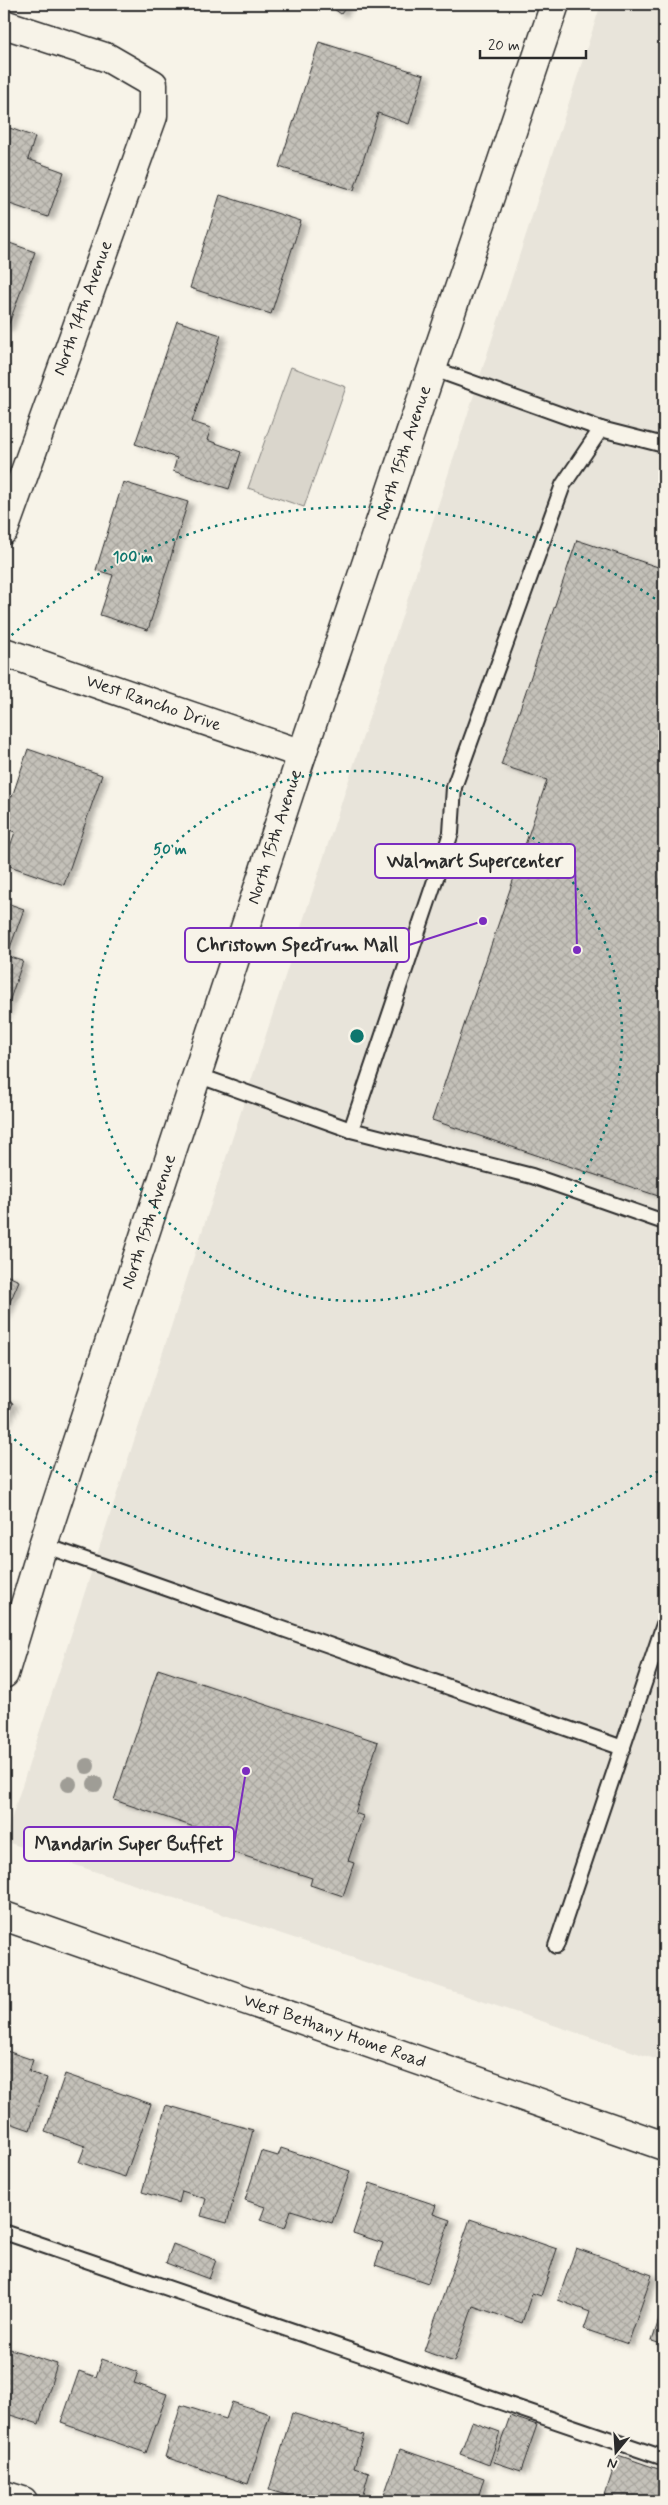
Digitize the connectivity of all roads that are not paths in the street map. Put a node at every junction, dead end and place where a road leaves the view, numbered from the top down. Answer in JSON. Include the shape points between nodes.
{"nodes":[{"id":1,"x":555,"y":4,"type":"edge"},
{"id":2,"x":4,"y":24,"type":"edge"},
{"id":3,"x":431,"y":368,"type":"junction"},
{"id":4,"x":601,"y":429,"type":"junction"},
{"id":5,"x":664,"y":445,"type":"edge"},
{"id":6,"x":4,"y":530,"type":"edge"},
{"id":7,"x":4,"y":652,"type":"edge"},
{"id":8,"x":302,"y":754,"type":"junction"},
{"id":9,"x":197,"y":1075,"type":"junction"},
{"id":10,"x":351,"y":1130,"type":"junction"},
{"id":11,"x":664,"y":1222,"type":"edge"},
{"id":12,"x":43,"y":1545,"type":"junction"},
{"id":13,"x":664,"y":1624,"type":"edge"},
{"id":14,"x":4,"y":1674,"type":"edge"},
{"id":15,"x":622,"y":1748,"type":"junction"},
{"id":16,"x":4,"y":1916,"type":"edge"},
{"id":17,"x":556,"y":1946,"type":"dead end"},
{"id":18,"x":664,"y":2146,"type":"edge"},
{"id":19,"x":4,"y":2232,"type":"edge"},
{"id":20,"x":664,"y":2458,"type":"edge"},
{"id":21,"x":4,"y":2495,"type":"edge"},
{"id":22,"x":23,"y":2501,"type":"edge"}],
"edges":[{"from":1,"to":3,"type":"street","name":"North 15th Avenue"},
{"from":2,"to":6,"type":"street","name":"North 14th Avenue","via":[[108,58],[153,84],[153,116]]},
{"from":3,"to":4,"type":"lane"},
{"from":3,"to":8,"type":"street","name":"North 15th Avenue"},
{"from":4,"to":5,"type":"lane"},
{"from":4,"to":10,"type":"lane","via":[[563,485],[457,778],[452,833]]},
{"from":7,"to":8,"type":"street","name":"West Rancho Drive"},
{"from":8,"to":9,"type":"street","name":"North 15th Avenue"},
{"from":9,"to":10,"type":"lane"},
{"from":9,"to":12,"type":"street","name":"North 15th Avenue"},
{"from":10,"to":11,"type":"lane","via":[[532,1176]]},
{"from":12,"to":14,"type":"street","name":"North 15th Avenue"},
{"from":12,"to":15,"type":"lane"},
{"from":13,"to":15,"type":"lane"},
{"from":15,"to":17,"type":"lane"},
{"from":16,"to":18,"type":"street","name":"West Bethany Home Road"},
{"from":19,"to":20,"type":"lane"},
{"from":21,"to":22,"type":"street"}]}
